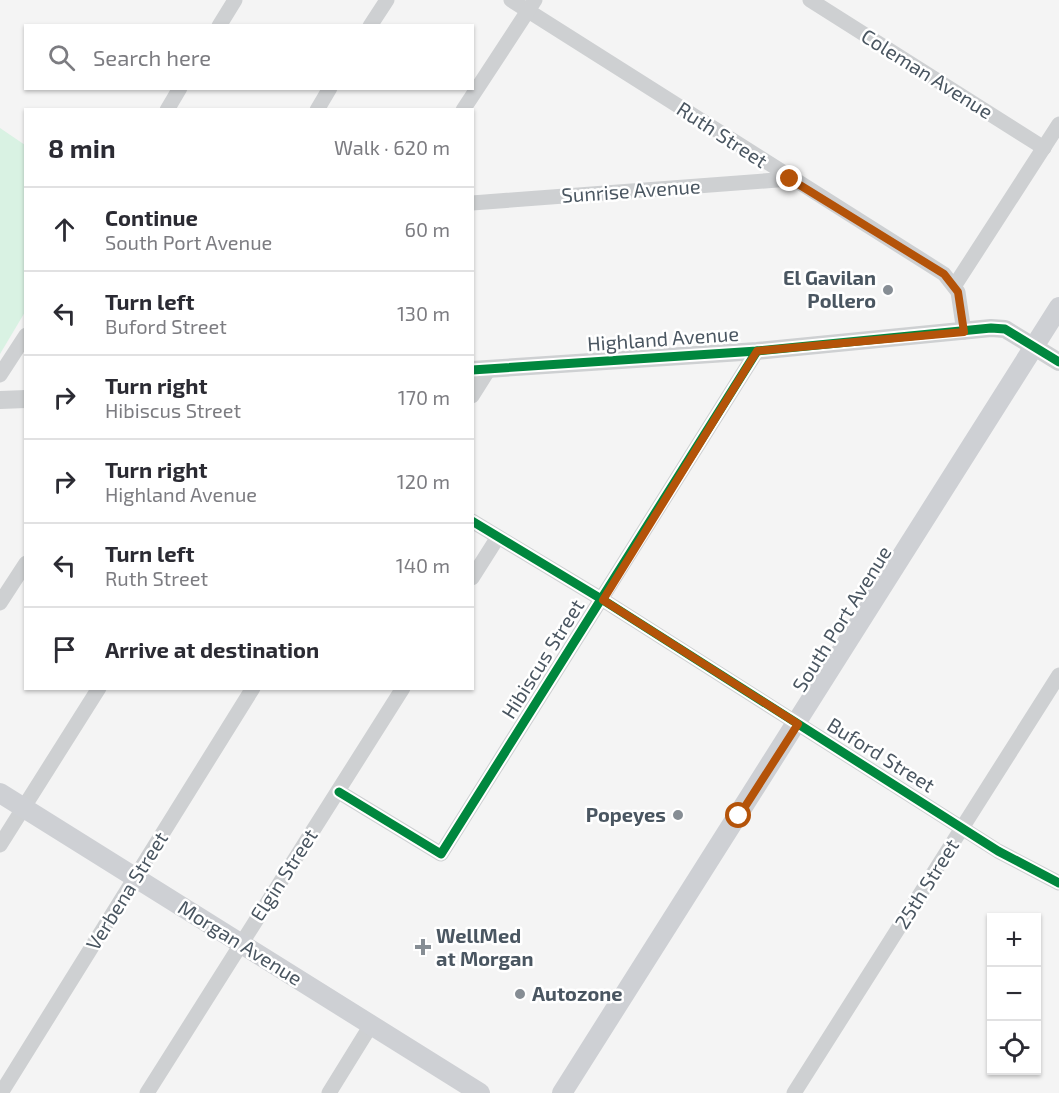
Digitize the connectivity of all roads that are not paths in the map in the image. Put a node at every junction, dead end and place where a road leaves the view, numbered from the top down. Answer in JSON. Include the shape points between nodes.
{"nodes":[{"id":1,"x":235,"y":0,"type":"edge"},
{"id":2,"x":387,"y":0,"type":"edge"},
{"id":3,"x":511,"y":0,"type":"edge"},
{"id":4,"x":810,"y":0,"type":"edge"},
{"id":5,"x":532,"y":5,"type":"edge"},
{"id":6,"x":220,"y":24,"type":"edge"},
{"id":7,"x":371,"y":24,"type":"edge"},
{"id":8,"x":179,"y":90,"type":"edge"},
{"id":9,"x":329,"y":90,"type":"edge"},
{"id":10,"x":168,"y":108,"type":"edge"},
{"id":11,"x":318,"y":108,"type":"edge"},
{"id":12,"x":464,"y":108,"type":"edge"},
{"id":13,"x":1059,"y":124,"type":"edge"},
{"id":14,"x":1044,"y":148,"type":"junction"},
{"id":15,"x":790,"y":179,"type":"junction"},
{"id":16,"x":474,"y":203,"type":"edge"},
{"id":17,"x":955,"y":285,"type":"junction"},
{"id":18,"x":1059,"y":307,"type":"edge"},
{"id":19,"x":964,"y":332,"type":"junction"},
{"id":20,"x":24,"y":338,"type":"edge"},
{"id":21,"x":1034,"y":346,"type":"junction"},
{"id":22,"x":757,"y":351,"type":"junction"},
{"id":23,"x":1059,"y":362,"type":"edge"},
{"id":24,"x":481,"y":369,"type":"edge"},
{"id":25,"x":0,"y":375,"type":"edge"},
{"id":26,"x":474,"y":390,"type":"edge"},
{"id":27,"x":24,"y":399,"type":"edge"},
{"id":28,"x":0,"y":400,"type":"edge"},
{"id":29,"x":474,"y":522,"type":"edge"},
{"id":30,"x":498,"y":537,"type":"junction"},
{"id":31,"x":24,"y":566,"type":"edge"},
{"id":32,"x":474,"y":575,"type":"edge"},
{"id":33,"x":603,"y":600,"type":"junction"},
{"id":34,"x":0,"y":603,"type":"edge"},
{"id":35,"x":1059,"y":675,"type":"edge"},
{"id":36,"x":98,"y":690,"type":"edge"},
{"id":37,"x":252,"y":690,"type":"edge"},
{"id":38,"x":402,"y":690,"type":"edge"},
{"id":39,"x":798,"y":724,"type":"junction"},
{"id":40,"x":339,"y":792,"type":"junction"},
{"id":41,"x":0,"y":793,"type":"edge"},
{"id":42,"x":23,"y":808,"type":"junction"},
{"id":43,"x":963,"y":828,"type":"junction"},
{"id":44,"x":0,"y":845,"type":"edge"},
{"id":45,"x":135,"y":878,"type":"junction"},
{"id":46,"x":1059,"y":883,"type":"edge"},
{"id":47,"x":240,"y":944,"type":"junction"},
{"id":48,"x":371,"y":1025,"type":"junction"},
{"id":49,"x":1,"y":1093,"type":"edge"},
{"id":50,"x":147,"y":1093,"type":"edge"},
{"id":51,"x":329,"y":1093,"type":"edge"},
{"id":52,"x":480,"y":1093,"type":"edge"},
{"id":53,"x":562,"y":1093,"type":"edge"},
{"id":54,"x":795,"y":1093,"type":"edge"}],
"edges":[{"from":1,"to":6,"type":"street"},
{"from":2,"to":7,"type":"street"},
{"from":3,"to":5,"type":"street","name":"Ruth Street"},
{"from":4,"to":14,"type":"street","name":"Coleman Avenue"},
{"from":5,"to":12,"type":"street"},
{"from":5,"to":15,"type":"street","name":"Ruth Street"},
{"from":8,"to":10,"type":"street"},
{"from":9,"to":11,"type":"street"},
{"from":13,"to":14,"type":"street"},
{"from":14,"to":17,"type":"street"},
{"from":15,"to":16,"type":"street","name":"Sunrise Avenue"},
{"from":15,"to":17,"type":"street","name":"Ruth Street","via":[[944,274]]},
{"from":17,"to":19,"type":"street"},
{"from":18,"to":21,"type":"main road","name":"South Port Avenue"},
{"from":19,"to":21,"type":"street","via":[[1005,329]]},
{"from":19,"to":22,"type":"street","name":"Highland Avenue"},
{"from":20,"to":25,"type":"street"},
{"from":21,"to":23,"type":"street"},
{"from":21,"to":39,"type":"main road","name":"South Port Avenue"},
{"from":22,"to":24,"type":"street","name":"Highland Avenue"},
{"from":22,"to":33,"type":"street","name":"Hibiscus Street"},
{"from":24,"to":26,"type":"street"},
{"from":27,"to":28,"type":"street"},
{"from":29,"to":30,"type":"street","name":"Buford Street"},
{"from":30,"to":32,"type":"street"},
{"from":30,"to":33,"type":"street","name":"Buford Street"},
{"from":31,"to":34,"type":"street"},
{"from":33,"to":39,"type":"street","name":"Buford Street"},
{"from":33,"to":40,"type":"street","name":"Hibiscus Street","via":[[441,854]]},
{"from":35,"to":43,"type":"street","name":"25th Street"},
{"from":36,"to":42,"type":"street"},
{"from":37,"to":45,"type":"street","name":"Verbena Street"},
{"from":38,"to":40,"type":"street","name":"Elgin Street"},
{"from":39,"to":43,"type":"street","name":"Buford Street"},
{"from":39,"to":53,"type":"main road","name":"South Port Avenue"},
{"from":40,"to":47,"type":"street","name":"Elgin Street"},
{"from":41,"to":42,"type":"main road","name":"Morgan Avenue"},
{"from":42,"to":44,"type":"street"},
{"from":42,"to":45,"type":"main road","name":"Morgan Avenue"},
{"from":43,"to":46,"type":"street","name":"Buford Street"},
{"from":43,"to":54,"type":"street","name":"25th Street"},
{"from":45,"to":47,"type":"main road","name":"Morgan Avenue"},
{"from":45,"to":49,"type":"street","name":"Verbena Street"},
{"from":47,"to":48,"type":"main road","name":"Morgan Avenue"},
{"from":47,"to":50,"type":"street","name":"Elgin Street"},
{"from":48,"to":51,"type":"street"},
{"from":48,"to":52,"type":"main road","name":"Morgan Avenue"}]}
